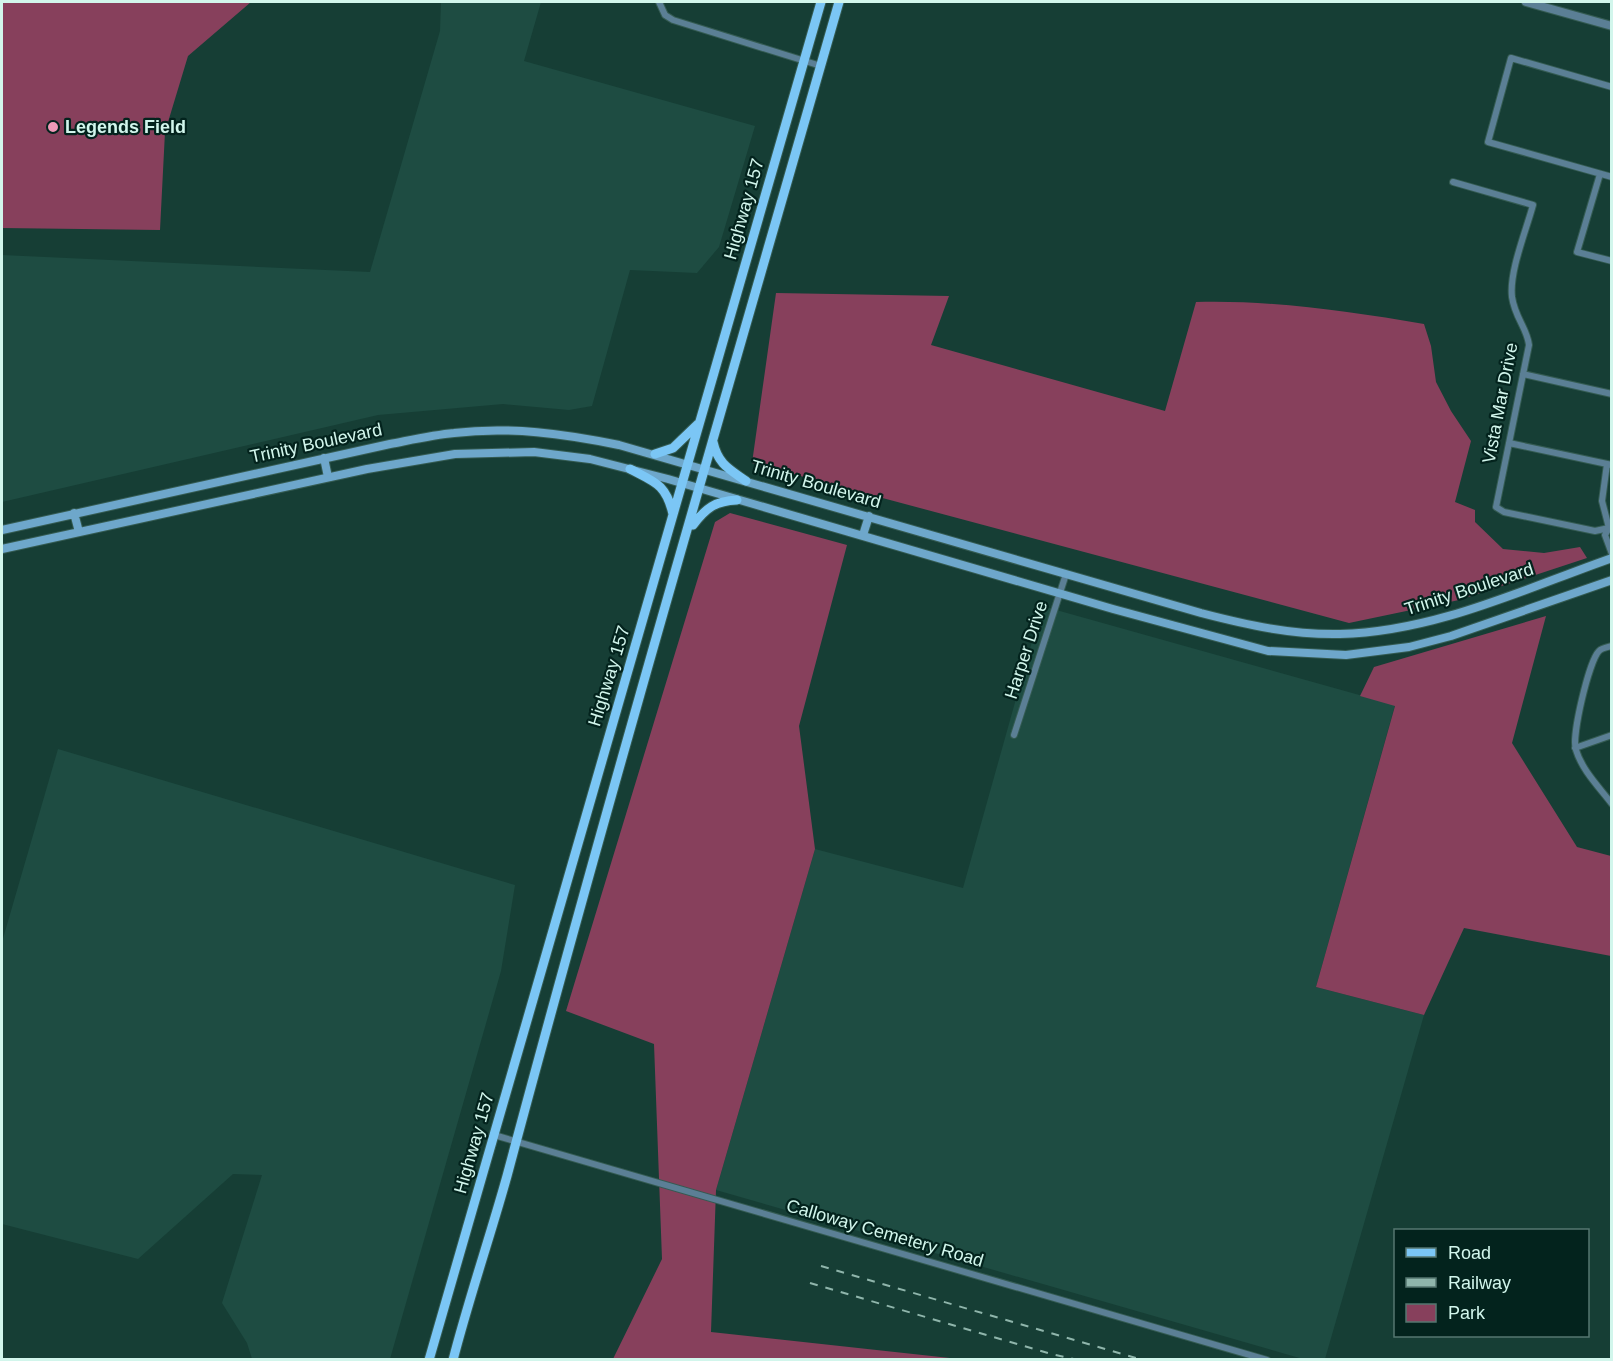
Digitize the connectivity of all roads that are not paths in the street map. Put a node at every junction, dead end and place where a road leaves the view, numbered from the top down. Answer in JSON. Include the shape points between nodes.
{"nodes":[{"id":1,"x":659,"y":2,"type":"edge"},
{"id":2,"x":821,"y":2,"type":"edge"},
{"id":3,"x":840,"y":2,"type":"edge"},
{"id":4,"x":1528,"y":2,"type":"edge"},
{"id":5,"x":1611,"y":26,"type":"edge"},
{"id":6,"x":803,"y":61,"type":"junction"},
{"id":7,"x":821,"y":66,"type":"junction"},
{"id":8,"x":1611,"y":87,"type":"edge"},
{"id":9,"x":1600,"y":174,"type":"junction"},
{"id":10,"x":1611,"y":177,"type":"edge"},
{"id":11,"x":1453,"y":182,"type":"dead end"},
{"id":12,"x":1611,"y":261,"type":"edge"},
{"id":13,"x":1523,"y":374,"type":"junction"},
{"id":14,"x":1611,"y":394,"type":"edge"},
{"id":15,"x":699,"y":422,"type":"junction"},
{"id":16,"x":712,"y":440,"type":"junction"},
{"id":17,"x":1509,"y":443,"type":"junction"},
{"id":18,"x":655,"y":454,"type":"junction"},
{"id":19,"x":324,"y":458,"type":"junction"},
{"id":20,"x":1609,"y":464,"type":"edge"},
{"id":21,"x":688,"y":465,"type":"junction"},
{"id":22,"x":630,"y":469,"type":"junction"},
{"id":23,"x":706,"y":470,"type":"junction"},
{"id":24,"x":328,"y":477,"type":"junction"},
{"id":25,"x":746,"y":481,"type":"junction"},
{"id":26,"x":683,"y":484,"type":"junction"},
{"id":27,"x":700,"y":490,"type":"junction"},
{"id":28,"x":737,"y":500,"type":"junction"},
{"id":29,"x":74,"y":513,"type":"junction"},
{"id":30,"x":868,"y":516,"type":"junction"},
{"id":31,"x":673,"y":517,"type":"junction"},
{"id":32,"x":1610,"y":529,"type":"edge"},
{"id":33,"x":2,"y":530,"type":"edge"},
{"id":34,"x":79,"y":532,"type":"junction"},
{"id":35,"x":688,"y":532,"type":"junction"},
{"id":36,"x":863,"y":535,"type":"junction"},
{"id":37,"x":2,"y":549,"type":"edge"},
{"id":38,"x":1611,"y":556,"type":"edge"},
{"id":39,"x":1066,"y":574,"type":"junction"},
{"id":40,"x":1611,"y":580,"type":"edge"},
{"id":41,"x":1060,"y":593,"type":"junction"},
{"id":42,"x":1611,"y":646,"type":"edge"},
{"id":43,"x":1014,"y":735,"type":"dead end"},
{"id":44,"x":1611,"y":735,"type":"edge"},
{"id":45,"x":1575,"y":748,"type":"junction"},
{"id":46,"x":602,"y":757,"type":"junction"},
{"id":47,"x":619,"y":762,"type":"junction"},
{"id":48,"x":1611,"y":804,"type":"edge"},
{"id":49,"x":494,"y":1135,"type":"junction"},
{"id":50,"x":516,"y":1141,"type":"junction"},
{"id":51,"x":454,"y":1355,"type":"edge"},
{"id":52,"x":429,"y":1359,"type":"edge"},
{"id":53,"x":1267,"y":1359,"type":"edge"}],
"edges":[{"from":1,"to":6,"type":"street","via":[[665,15],[673,20]]},
{"from":2,"to":6,"type":"main road","name":"Highway 157"},
{"from":3,"to":7,"type":"main road","name":"Highway 157"},
{"from":4,"to":5,"type":"street"},
{"from":6,"to":7,"type":"street"},
{"from":6,"to":15,"type":"main road","name":"Highway 157"},
{"from":7,"to":16,"type":"main road","name":"Highway 157"},
{"from":8,"to":9,"type":"street","via":[[1511,58],[1488,142]]},
{"from":9,"to":10,"type":"street"},
{"from":9,"to":12,"type":"street","via":[[1577,252]]},
{"from":11,"to":13,"type":"street","name":"Vista Mar Drive","via":[[1533,205],[1512,294],[1518,322],[1528,336]]},
{"from":13,"to":14,"type":"street"},
{"from":13,"to":17,"type":"street","name":"Vista Mar Drive"},
{"from":15,"to":18,"type":"main road","via":[[673,448]]},
{"from":15,"to":21,"type":"main road","name":"Highway 157"},
{"from":16,"to":23,"type":"main road","name":"Highway 157"},
{"from":16,"to":25,"type":"main road","via":[[719,461]]},
{"from":17,"to":20,"type":"street"},
{"from":17,"to":32,"type":"street","name":"Vista Mar Drive","via":[[1496,507],[1595,531]]},
{"from":18,"to":19,"type":"main road","name":"Trinity Boulevard","via":[[586,438],[504,430],[454,433]]},
{"from":18,"to":21,"type":"main road","name":"Trinity Boulevard"},
{"from":19,"to":24,"type":"main road"},
{"from":19,"to":29,"type":"main road","name":"Trinity Boulevard"},
{"from":20,"to":32,"type":"street","via":[[1602,501]]},
{"from":21,"to":23,"type":"main road","name":"Trinity Boulevard"},
{"from":21,"to":26,"type":"main road","name":"Highway 157"},
{"from":22,"to":24,"type":"main road","name":"Trinity Boulevard","via":[[564,454],[510,452],[455,454]]},
{"from":22,"to":26,"type":"main road","name":"Trinity Boulevard"},
{"from":22,"to":31,"type":"main road","via":[[660,485],[669,495]]},
{"from":23,"to":25,"type":"main road","name":"Trinity Boulevard"},
{"from":23,"to":27,"type":"main road","name":"Highway 157"},
{"from":24,"to":34,"type":"main road","name":"Trinity Boulevard"},
{"from":25,"to":30,"type":"main road","name":"Trinity Boulevard"},
{"from":26,"to":27,"type":"main road","name":"Trinity Boulevard"},
{"from":26,"to":31,"type":"main road","name":"Highway 157"},
{"from":27,"to":28,"type":"main road","name":"Trinity Boulevard"},
{"from":27,"to":35,"type":"main road","name":"Highway 157"},
{"from":28,"to":35,"type":"main road","via":[[715,503]]},
{"from":28,"to":36,"type":"main road","name":"Trinity Boulevard"},
{"from":29,"to":33,"type":"main road","name":"Trinity Boulevard"},
{"from":29,"to":34,"type":"main road"},
{"from":30,"to":36,"type":"main road"},
{"from":30,"to":39,"type":"main road","name":"Trinity Boulevard"},
{"from":31,"to":46,"type":"main road","name":"Highway 157"},
{"from":32,"to":38,"type":"street","via":[[1605,535]]},
{"from":34,"to":37,"type":"main road","name":"Trinity Boulevard"},
{"from":35,"to":47,"type":"main road","name":"Highway 157"},
{"from":36,"to":41,"type":"main road","name":"Trinity Boulevard"},
{"from":38,"to":39,"type":"main road","name":"Trinity Boulevard","via":[[1460,612],[1406,627],[1321,634],[1262,628]]},
{"from":39,"to":41,"type":"street","name":"Harper Drive"},
{"from":40,"to":41,"type":"main road","name":"Trinity Boulevard","via":[[1451,636],[1409,647],[1337,655],[1268,651],[1236,644]]},
{"from":41,"to":43,"type":"street","name":"Harper Drive"},
{"from":42,"to":45,"type":"street","via":[[1599,650],[1593,660]]},
{"from":44,"to":45,"type":"street"},
{"from":45,"to":48,"type":"street"},
{"from":46,"to":47,"type":"main road"},
{"from":46,"to":49,"type":"main road","name":"Highway 157"},
{"from":47,"to":50,"type":"main road","name":"Highway 157"},
{"from":49,"to":50,"type":"street","name":"Calloway Cemetery Road"},
{"from":49,"to":52,"type":"main road","name":"Highway 157"},
{"from":50,"to":51,"type":"main road","name":"Highway 157"},
{"from":50,"to":53,"type":"street","name":"Calloway Cemetery Road"}]}
